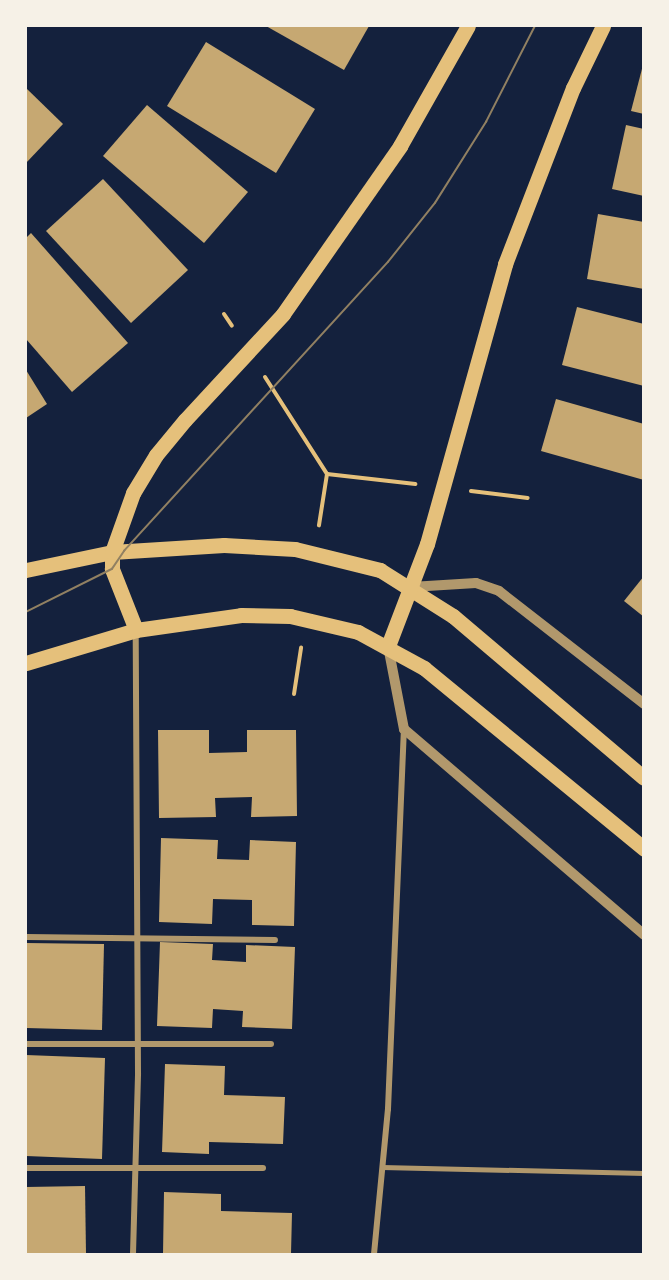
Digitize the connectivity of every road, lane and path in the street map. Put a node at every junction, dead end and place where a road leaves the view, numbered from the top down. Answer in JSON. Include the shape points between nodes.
{"nodes":[{"id":1,"x":468,"y":26,"type":"edge"},
{"id":2,"x":603,"y":26,"type":"edge"},
{"id":3,"x":224,"y":314,"type":"dead end"},
{"id":4,"x":237,"y":334,"type":"dead end"},
{"id":5,"x":262,"y":374,"type":"dead end"},
{"id":6,"x":318,"y":532,"type":"dead end"},
{"id":7,"x":112,"y":552,"type":"junction"},
{"id":8,"x":26,"y":570,"type":"edge"},
{"id":9,"x":411,"y":586,"type":"junction"},
{"id":10,"x":136,"y":630,"type":"junction"},
{"id":11,"x":303,"y":636,"type":"dead end"},
{"id":12,"x":388,"y":646,"type":"junction"},
{"id":13,"x":26,"y":663,"type":"edge"},
{"id":14,"x":294,"y":694,"type":"dead end"},
{"id":15,"x":644,"y":704,"type":"edge"},
{"id":16,"x":404,"y":729,"type":"junction"},
{"id":17,"x":644,"y":778,"type":"edge"},
{"id":18,"x":644,"y":849,"type":"edge"},
{"id":19,"x":644,"y":935,"type":"edge"},
{"id":20,"x":26,"y":937,"type":"edge"},
{"id":21,"x":137,"y":938,"type":"junction"},
{"id":22,"x":275,"y":940,"type":"dead end"},
{"id":23,"x":26,"y":1044,"type":"edge"},
{"id":24,"x":137,"y":1044,"type":"junction"},
{"id":25,"x":271,"y":1044,"type":"dead end"},
{"id":26,"x":136,"y":1167,"type":"junction"},
{"id":27,"x":382,"y":1167,"type":"junction"},
{"id":28,"x":26,"y":1168,"type":"edge"},
{"id":29,"x":263,"y":1168,"type":"dead end"},
{"id":30,"x":644,"y":1173,"type":"edge"},
{"id":31,"x":133,"y":1254,"type":"edge"},
{"id":32,"x":375,"y":1254,"type":"edge"}],
"edges":[{"from":1,"to":7,"type":"main road","via":[[400,146],[283,314],[156,455],[133,493]]},
{"from":2,"to":9,"type":"main road","via":[[573,88],[505,264],[427,544]]},
{"from":3,"to":4,"type":"path"},
{"from":5,"to":6,"type":"path","via":[[327,474]]},
{"from":7,"to":8,"type":"main road"},
{"from":7,"to":9,"type":"main road","via":[[224,545],[295,549],[380,570]]},
{"from":7,"to":10,"type":"main road","via":[[112,569]]},
{"from":9,"to":12,"type":"main road"},
{"from":9,"to":15,"type":"street","via":[[476,583],[499,591]]},
{"from":9,"to":17,"type":"main road","via":[[453,616]]},
{"from":10,"to":12,"type":"main road","via":[[241,615],[290,616],[358,632]]},
{"from":10,"to":13,"type":"main road"},
{"from":10,"to":21,"type":"street"},
{"from":11,"to":14,"type":"path"},
{"from":12,"to":16,"type":"street"},
{"from":12,"to":18,"type":"main road","via":[[449,688]]},
{"from":16,"to":19,"type":"street"},
{"from":16,"to":27,"type":"street"},
{"from":20,"to":21,"type":"street"},
{"from":21,"to":22,"type":"street"},
{"from":21,"to":24,"type":"street"},
{"from":23,"to":24,"type":"street"},
{"from":24,"to":25,"type":"street"},
{"from":24,"to":26,"type":"street"},
{"from":26,"to":28,"type":"street"},
{"from":26,"to":29,"type":"street"},
{"from":26,"to":31,"type":"street"},
{"from":27,"to":30,"type":"lane"},
{"from":27,"to":32,"type":"street"}]}
